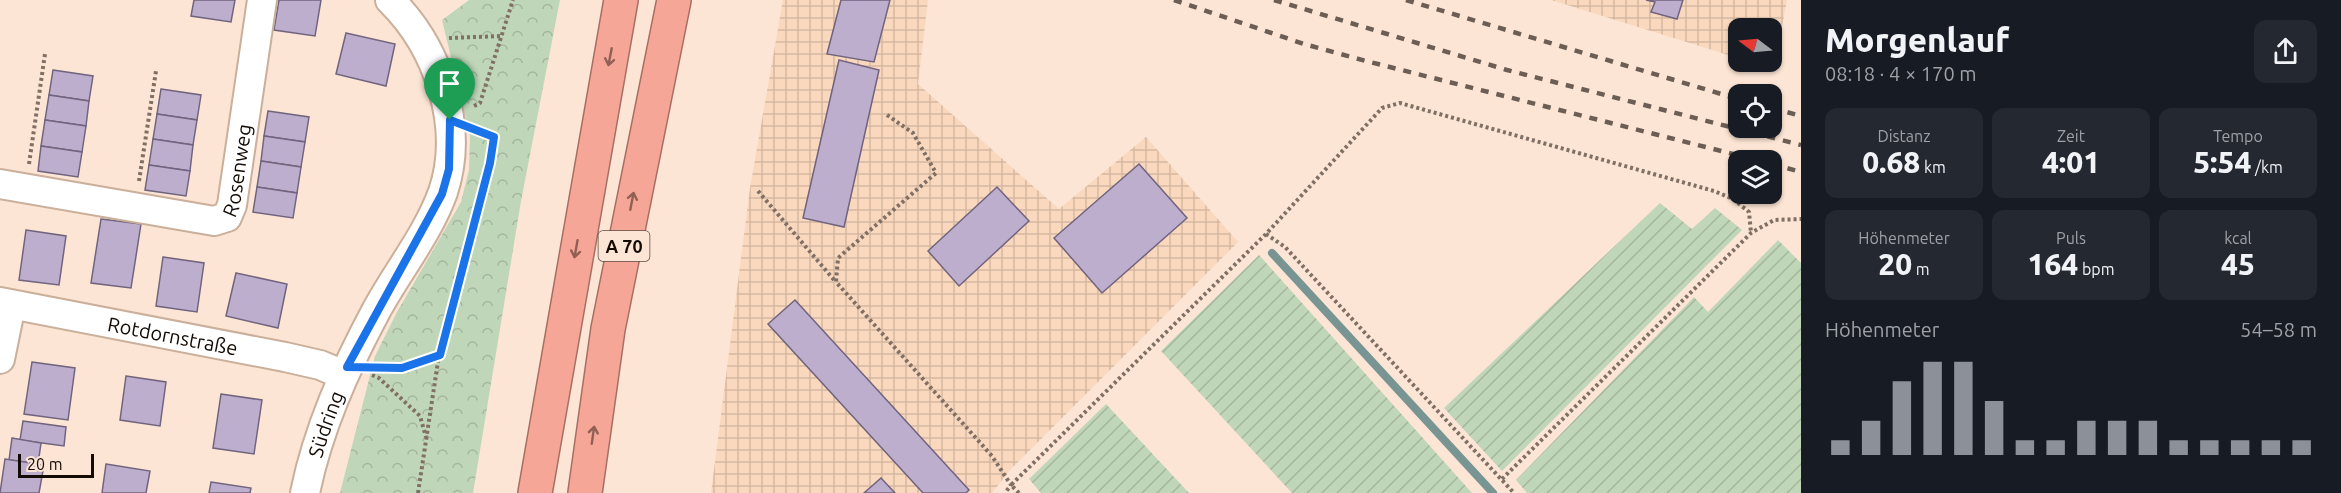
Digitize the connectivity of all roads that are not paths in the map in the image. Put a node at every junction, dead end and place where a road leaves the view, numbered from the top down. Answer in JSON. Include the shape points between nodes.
{"nodes":[{"id":1,"x":262,"y":0,"type":"edge"},
{"id":2,"x":390,"y":0,"type":"edge"},
{"id":3,"x":621,"y":0,"type":"edge"},
{"id":4,"x":674,"y":0,"type":"edge"},
{"id":5,"x":12,"y":187,"type":"edge"},
{"id":6,"x":5,"y":304,"type":"edge"},
{"id":7,"x":0,"y":359,"type":"edge"},
{"id":8,"x":346,"y":371,"type":"junction"},
{"id":9,"x":305,"y":493,"type":"edge"},
{"id":10,"x":535,"y":493,"type":"edge"},
{"id":11,"x":585,"y":493,"type":"edge"}],
"edges":[{"from":1,"to":5,"type":"street","name":"Rosenweg","via":[[227,217],[214,221]]},
{"from":2,"to":8,"type":"street","name":"Südring","via":[[418,34],[438,76],[450,120],[449,169],[442,194]]},
{"from":3,"to":10,"type":"highway","number":"A 70","one_way":true},
{"from":11,"to":4,"type":"highway","number":"A 70","one_way":true,"via":[[608,328]]},
{"from":6,"to":7,"type":"street"},
{"from":6,"to":8,"type":"street","name":"Rotdornstraße"},
{"from":8,"to":9,"type":"street","name":"Südring","via":[[310,468]]}]}
